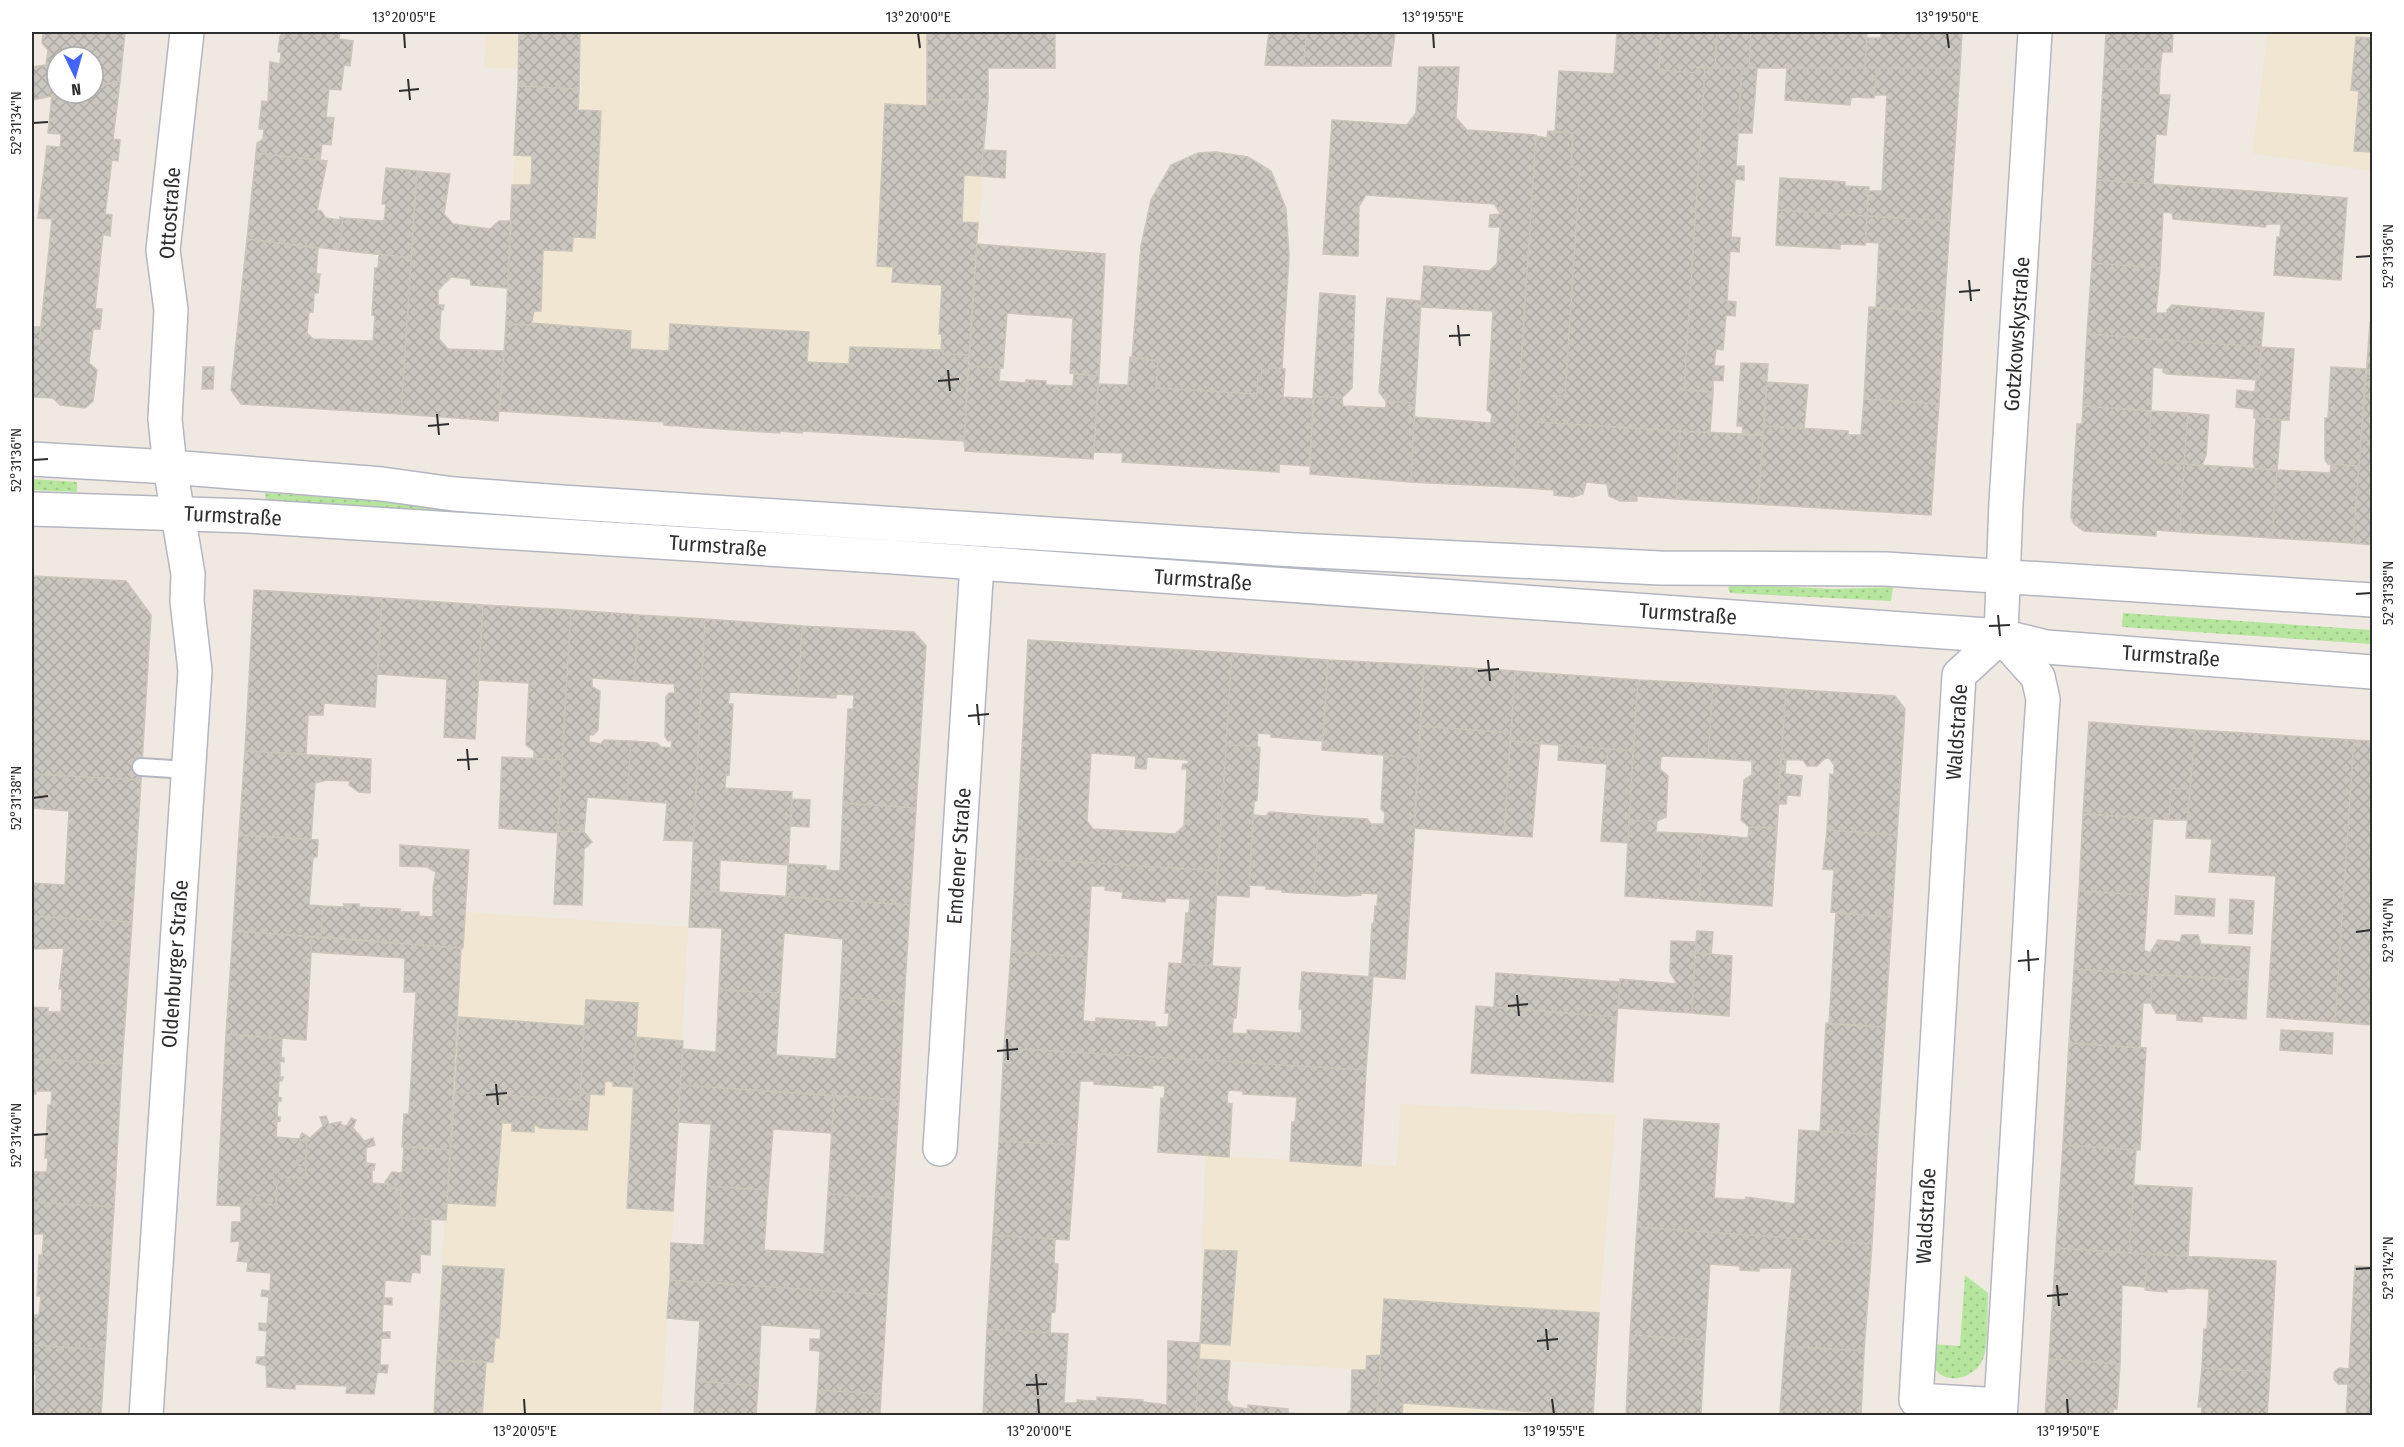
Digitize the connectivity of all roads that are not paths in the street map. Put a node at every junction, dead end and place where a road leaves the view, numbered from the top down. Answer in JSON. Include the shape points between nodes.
{"nodes":[{"id":1,"x":187,"y":32,"type":"edge"},
{"id":2,"x":2035,"y":32,"type":"edge"},
{"id":3,"x":32,"y":459,"type":"edge"},
{"id":4,"x":170,"y":467,"type":"junction"},
{"id":5,"x":32,"y":509,"type":"edge"},
{"id":6,"x":179,"y":513,"type":"junction"},
{"id":7,"x":977,"y":564,"type":"junction"},
{"id":8,"x":1699,"y":569,"type":"junction"},
{"id":9,"x":2004,"y":575,"type":"junction"},
{"id":10,"x":2373,"y":600,"type":"edge"},
{"id":11,"x":1695,"y":615,"type":"junction"},
{"id":12,"x":2001,"y":636,"type":"junction"},
{"id":13,"x":2373,"y":672,"type":"edge"},
{"id":14,"x":141,"y":767,"type":"dead end"},
{"id":15,"x":188,"y":770,"type":"junction"},
{"id":16,"x":940,"y":1149,"type":"dead end"},
{"id":17,"x":2000,"y":1410,"type":"edge"},
{"id":18,"x":146,"y":1416,"type":"edge"}],
"edges":[{"from":1,"to":4,"type":"main road","name":"Ottostraße","via":[[164,250],[171,310],[165,419]]},
{"from":2,"to":9,"type":"main road","name":"Gotzkowskystraße"},
{"from":3,"to":4,"type":"main road","name":"Turmstraße"},
{"from":4,"to":6,"type":"main road","name":"Ottostraße"},
{"from":4,"to":8,"type":"main road","name":"Turmstraße","via":[[562,502],[1295,550]]},
{"from":5,"to":6,"type":"main road","name":"Turmstraße"},
{"from":6,"to":7,"type":"main road","name":"Turmstraße"},
{"from":6,"to":15,"type":"main road","name":"Oldenburger Straße","via":[[195,671]]},
{"from":7,"to":11,"type":"main road","name":"Turmstraße"},
{"from":7,"to":16,"type":"main road","name":"Emdener Straße"},
{"from":8,"to":9,"type":"main road","name":"Turmstraße","via":[[1886,568]]},
{"from":8,"to":11,"type":"main road"},
{"from":9,"to":10,"type":"main road","name":"Turmstraße"},
{"from":9,"to":12,"type":"main road","name":"Gotzkowskystraße"},
{"from":11,"to":12,"type":"main road","name":"Turmstraße"},
{"from":12,"to":13,"type":"main road","name":"Turmstraße","via":[[2046,647]]},
{"from":12,"to":17,"type":"main road","name":"Waldstraße","via":[[2038,677],[2043,699]]},
{"from":12,"to":17,"type":"main road","name":"Waldstraße","via":[[1959,675],[1916,1400]]},
{"from":14,"to":15,"type":"lane"},
{"from":15,"to":18,"type":"main road","name":"Oldenburger Straße"}]}
